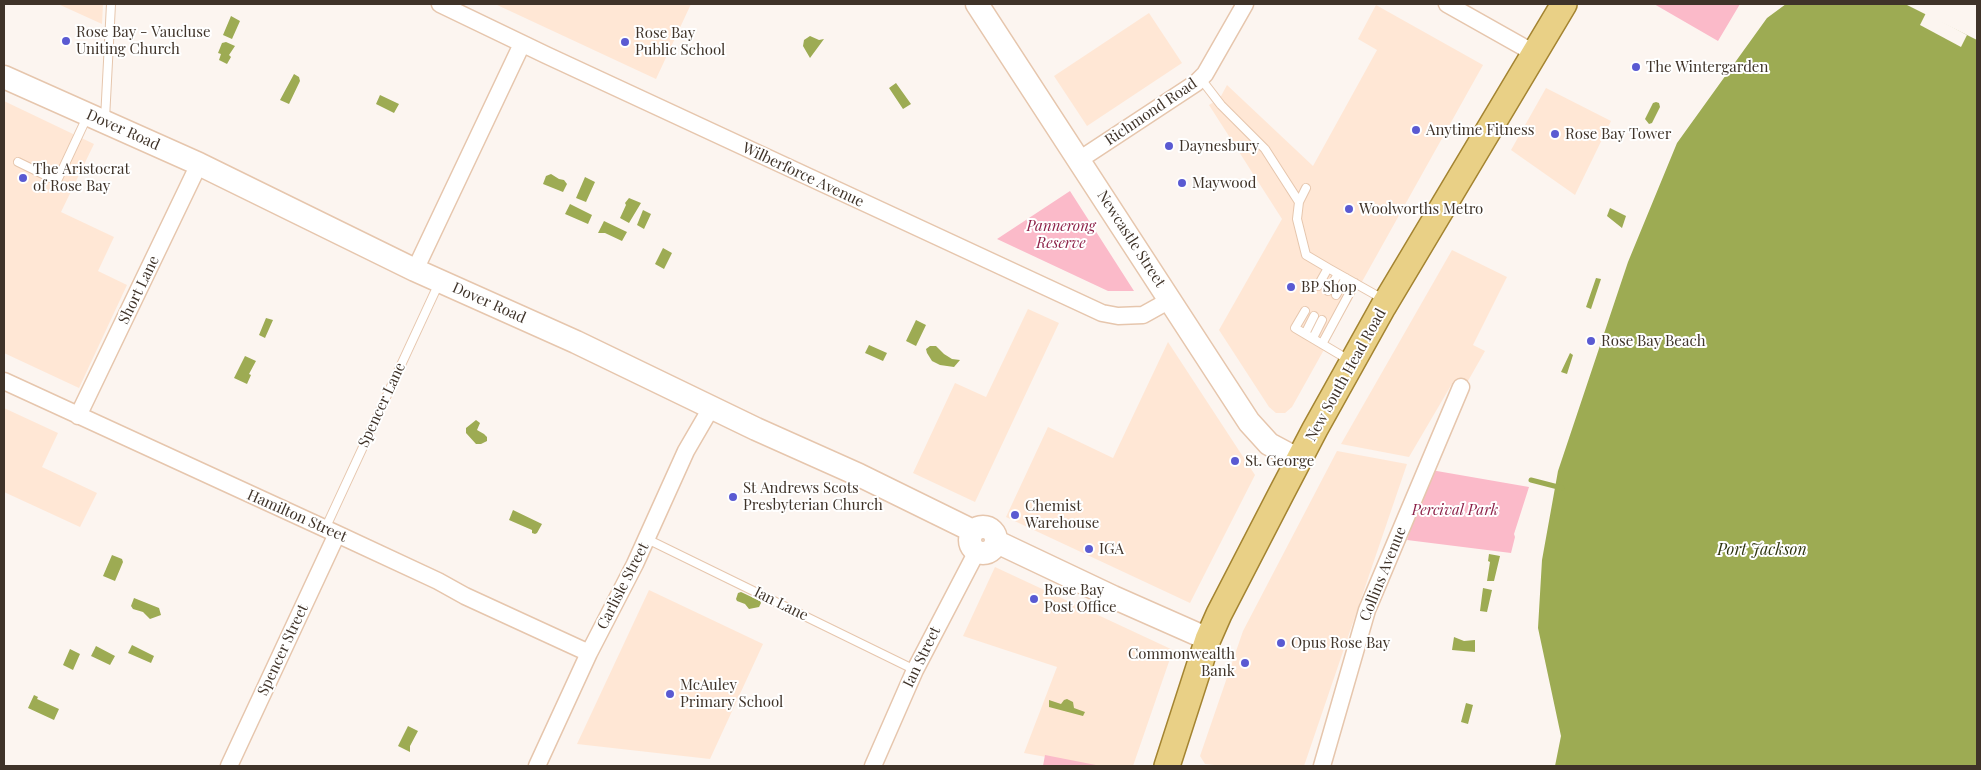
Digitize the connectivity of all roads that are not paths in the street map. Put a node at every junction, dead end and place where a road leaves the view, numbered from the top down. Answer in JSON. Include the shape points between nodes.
{"nodes":[{"id":1,"x":110,"y":4,"type":"edge"},
{"id":2,"x":440,"y":4,"type":"edge"},
{"id":3,"x":977,"y":4,"type":"edge"},
{"id":4,"x":1245,"y":4,"type":"edge"},
{"id":5,"x":1448,"y":4,"type":"edge"},
{"id":6,"x":1564,"y":4,"type":"edge"},
{"id":7,"x":522,"y":44,"type":"junction"},
{"id":8,"x":1534,"y":53,"type":"junction"},
{"id":9,"x":4,"y":77,"type":"edge"},
{"id":10,"x":1201,"y":79,"type":"junction"},
{"id":11,"x":97,"y":118,"type":"junction"},
{"id":12,"x":1079,"y":160,"type":"junction"},
{"id":13,"x":18,"y":162,"type":"dead end"},
{"id":14,"x":200,"y":164,"type":"junction"},
{"id":15,"x":1306,"y":188,"type":"dead end"},
{"id":16,"x":1299,"y":202,"type":"junction"},
{"id":17,"x":1328,"y":268,"type":"junction"},
{"id":18,"x":415,"y":270,"type":"junction"},
{"id":19,"x":1338,"y":274,"type":"junction"},
{"id":20,"x":1346,"y":278,"type":"junction"},
{"id":21,"x":440,"y":281,"type":"junction"},
{"id":22,"x":1355,"y":283,"type":"junction"},
{"id":23,"x":1318,"y":286,"type":"dead end"},
{"id":24,"x":1328,"y":291,"type":"dead end"},
{"id":25,"x":1336,"y":295,"type":"dead end"},
{"id":26,"x":1170,"y":300,"type":"junction"},
{"id":27,"x":1387,"y":301,"type":"junction"},
{"id":28,"x":1304,"y":311,"type":"dead end"},
{"id":29,"x":1314,"y":316,"type":"dead end"},
{"id":30,"x":1322,"y":320,"type":"dead end"},
{"id":31,"x":1305,"y":334,"type":"junction"},
{"id":32,"x":1313,"y":338,"type":"junction"},
{"id":33,"x":1322,"y":344,"type":"junction"},
{"id":34,"x":1353,"y":362,"type":"junction"},
{"id":35,"x":4,"y":381,"type":"edge"},
{"id":36,"x":1461,"y":387,"type":"dead end"},
{"id":37,"x":711,"y":408,"type":"junction"},
{"id":38,"x":78,"y":416,"type":"junction"},
{"id":39,"x":1299,"y":460,"type":"junction"},
{"id":40,"x":331,"y":532,"type":"junction"},
{"id":41,"x":647,"y":539,"type":"junction"},
{"id":42,"x":983,"y":542,"type":"junction"},
{"id":43,"x":1208,"y":639,"type":"junction"},
{"id":44,"x":589,"y":653,"type":"junction"},
{"id":45,"x":914,"y":670,"type":"junction"},
{"id":46,"x":229,"y":766,"type":"edge"},
{"id":47,"x":537,"y":766,"type":"edge"},
{"id":48,"x":873,"y":766,"type":"edge"},
{"id":49,"x":1167,"y":766,"type":"edge"},
{"id":50,"x":1322,"y":766,"type":"edge"}],
"edges":[{"from":1,"to":11,"type":"lane"},
{"from":2,"to":7,"type":"street","name":"Wilberforce Avenue"},
{"from":3,"to":12,"type":"street","name":"Newcastle Street"},
{"from":4,"to":10,"type":"street","name":"Richmond Road"},
{"from":5,"to":8,"type":"street"},
{"from":6,"to":8,"type":"main road","name":"New South Head Road"},
{"from":7,"to":18,"type":"street"},
{"from":7,"to":26,"type":"street","name":"Wilberforce Avenue","via":[[1102,314],[1143,315]]},
{"from":8,"to":27,"type":"main road","name":"New South Head Road"},
{"from":9,"to":11,"type":"street","name":"Dover Road"},
{"from":10,"to":12,"type":"street","name":"Richmond Road"},
{"from":10,"to":16,"type":"lane","via":[[1220,105],[1265,149]]},
{"from":11,"to":13,"type":"lane","via":[[57,181]]},
{"from":11,"to":14,"type":"street","name":"Dover Road"},
{"from":12,"to":26,"type":"street","name":"Newcastle Street"},
{"from":14,"to":18,"type":"street","name":"Dover Road"},
{"from":14,"to":38,"type":"street","name":"Short Lane"},
{"from":15,"to":16,"type":"lane"},
{"from":16,"to":17,"type":"lane","via":[[1297,219],[1306,256]]},
{"from":17,"to":19,"type":"lane"},
{"from":17,"to":23,"type":"lane"},
{"from":18,"to":21,"type":"street","name":"Dover Road"},
{"from":19,"to":20,"type":"lane"},
{"from":19,"to":24,"type":"lane"},
{"from":20,"to":22,"type":"lane"},
{"from":20,"to":25,"type":"lane"},
{"from":21,"to":37,"type":"street","name":"Dover Road"},
{"from":21,"to":40,"type":"lane","name":"Spencer Lane"},
{"from":22,"to":27,"type":"lane"},
{"from":22,"to":33,"type":"lane"},
{"from":26,"to":39,"type":"street","name":"Newcastle Street","via":[[1249,422],[1269,444]]},
{"from":27,"to":34,"type":"main road","name":"New South Head Road"},
{"from":28,"to":31,"type":"lane","via":[[1295,328]]},
{"from":29,"to":31,"type":"lane"},
{"from":30,"to":32,"type":"lane"},
{"from":31,"to":32,"type":"lane"},
{"from":32,"to":33,"type":"lane"},
{"from":33,"to":34,"type":"lane"},
{"from":34,"to":39,"type":"main road","name":"New South Head Road"},
{"from":35,"to":38,"type":"street","name":"Hamilton Street"},
{"from":36,"to":50,"type":"street","name":"Collins Avenue","via":[[1367,610]]},
{"from":37,"to":41,"type":"street","name":"Carlisle Street","via":[[686,451]]},
{"from":37,"to":42,"type":"street","name":"Dover Road","via":[[888,488]]},
{"from":38,"to":40,"type":"street","name":"Hamilton Street"},
{"from":39,"to":43,"type":"main road","name":"New South Head Road"},
{"from":40,"to":44,"type":"street","name":"Hamilton Street"},
{"from":40,"to":46,"type":"street","name":"Spencer Street"},
{"from":41,"to":44,"type":"street","name":"Carlisle Street"},
{"from":41,"to":45,"type":"lane","name":"Ian Lane"},
{"from":42,"to":43,"type":"street","name":"Dover Road"},
{"from":42,"to":45,"type":"street","name":"Ian Street"},
{"from":43,"to":49,"type":"main road","name":"New South Head Road"},
{"from":44,"to":47,"type":"street","name":"Carlisle Street"},
{"from":45,"to":48,"type":"street","name":"Ian Street"}]}
